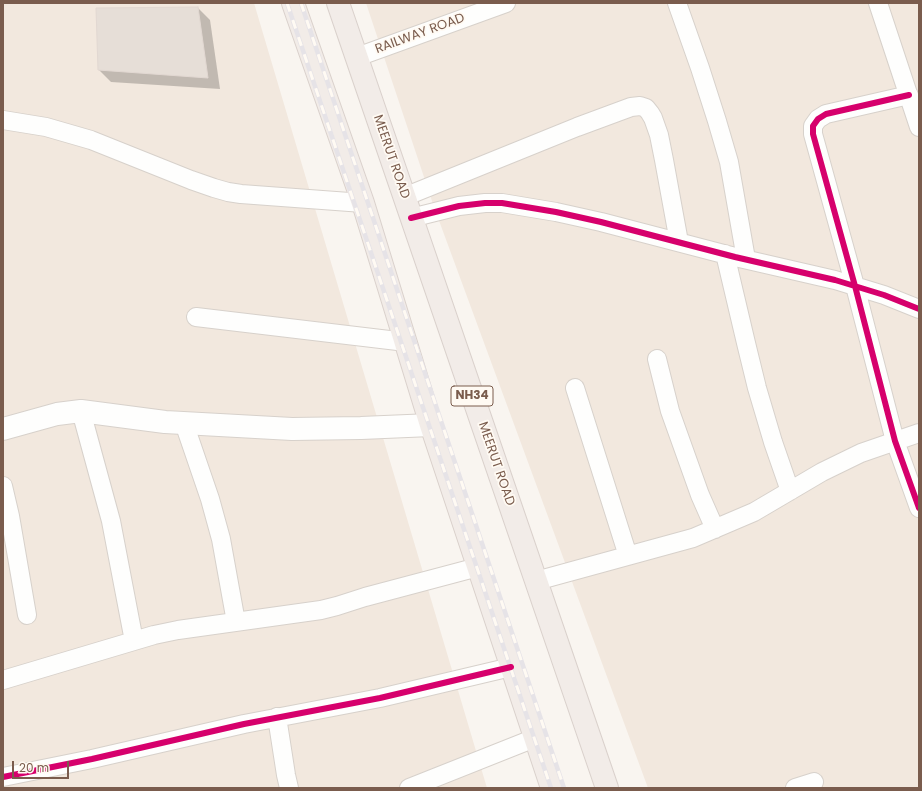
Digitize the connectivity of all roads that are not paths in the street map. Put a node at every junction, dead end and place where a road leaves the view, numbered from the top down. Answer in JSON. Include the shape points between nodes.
{"nodes":[{"id":1,"x":294,"y":3,"type":"edge"},
{"id":2,"x":338,"y":3,"type":"edge"},
{"id":3,"x":506,"y":3,"type":"edge"},
{"id":4,"x":677,"y":3,"type":"edge"},
{"id":5,"x":878,"y":3,"type":"edge"},
{"id":6,"x":357,"y":57,"type":"junction"},
{"id":7,"x":909,"y":94,"type":"junction"},
{"id":8,"x":3,"y":120,"type":"edge"},
{"id":9,"x":919,"y":127,"type":"edge"},
{"id":10,"x":404,"y":197,"type":"junction"},
{"id":11,"x":363,"y":203,"type":"junction"},
{"id":12,"x":412,"y":218,"type":"junction"},
{"id":13,"x":679,"y":242,"type":"junction"},
{"id":14,"x":725,"y":254,"type":"junction"},
{"id":15,"x":746,"y":259,"type":"junction"},
{"id":16,"x":856,"y":286,"type":"junction"},
{"id":17,"x":919,"y":309,"type":"edge"},
{"id":18,"x":196,"y":317,"type":"dead end"},
{"id":19,"x":406,"y":342,"type":"junction"},
{"id":20,"x":657,"y":359,"type":"dead end"},
{"id":21,"x":576,"y":388,"type":"dead end"},
{"id":22,"x":81,"y":411,"type":"junction"},
{"id":23,"x":184,"y":423,"type":"junction"},
{"id":24,"x":431,"y":425,"type":"junction"},
{"id":25,"x":3,"y":429,"type":"edge"},
{"id":26,"x":919,"y":433,"type":"edge"},
{"id":27,"x":895,"y":441,"type":"junction"},
{"id":28,"x":3,"y":486,"type":"edge"},
{"id":29,"x":790,"y":491,"type":"junction"},
{"id":30,"x":919,"y":508,"type":"edge"},
{"id":31,"x":714,"y":529,"type":"junction"},
{"id":32,"x":628,"y":556,"type":"junction"},
{"id":33,"x":478,"y":566,"type":"junction"},
{"id":34,"x":536,"y":580,"type":"junction"},
{"id":35,"x":27,"y":615,"type":"dead end"},
{"id":36,"x":236,"y":622,"type":"junction"},
{"id":37,"x":134,"y":641,"type":"junction"},
{"id":38,"x":511,"y":667,"type":"junction"},
{"id":39,"x":3,"y":680,"type":"edge"},
{"id":40,"x":277,"y":717,"type":"junction"},
{"id":41,"x":535,"y":738,"type":"junction"},
{"id":42,"x":3,"y":777,"type":"edge"},
{"id":43,"x":814,"y":782,"type":"dead end"},
{"id":44,"x":289,"y":788,"type":"edge"},
{"id":45,"x":409,"y":788,"type":"edge"},
{"id":46,"x":552,"y":788,"type":"edge"},
{"id":47,"x":607,"y":788,"type":"edge"},
{"id":48,"x":795,"y":788,"type":"edge"}],
"edges":[{"from":1,"to":11,"type":"highway"},
{"from":2,"to":6,"type":"highway","name":"MEERUT ROAD","number":"NH34"},
{"from":3,"to":6,"type":"street","name":"RAILWAY ROAD"},
{"from":4,"to":15,"type":"street","via":[[729,162]]},
{"from":5,"to":7,"type":"street"},
{"from":6,"to":10,"type":"highway","name":"MEERUT ROAD","number":"NH34"},
{"from":7,"to":9,"type":"street"},
{"from":7,"to":16,"type":"street","via":[[826,114],[813,126],[813,134]]},
{"from":8,"to":11,"type":"street","via":[[70,133],[228,192]]},
{"from":10,"to":12,"type":"highway","name":"MEERUT ROAD","number":"NH34"},
{"from":10,"to":13,"type":"street","via":[[577,127],[640,106],[650,113],[658,135]]},
{"from":11,"to":19,"type":"highway"},
{"from":12,"to":13,"type":"street","via":[[459,206],[502,203],[593,220]]},
{"from":12,"to":34,"type":"highway","name":"MEERUT ROAD","number":"NH34"},
{"from":13,"to":14,"type":"street"},
{"from":14,"to":15,"type":"street"},
{"from":14,"to":29,"type":"street","via":[[757,388]]},
{"from":15,"to":16,"type":"street"},
{"from":16,"to":17,"type":"street"},
{"from":16,"to":27,"type":"street"},
{"from":18,"to":19,"type":"street"},
{"from":19,"to":24,"type":"highway"},
{"from":20,"to":31,"type":"street","via":[[670,411]]},
{"from":21,"to":32,"type":"street"},
{"from":22,"to":23,"type":"street"},
{"from":22,"to":25,"type":"street","via":[[57,414]]},
{"from":22,"to":37,"type":"street","via":[[111,521]]},
{"from":23,"to":24,"type":"street","via":[[292,429]]},
{"from":23,"to":36,"type":"street","via":[[221,539]]},
{"from":24,"to":33,"type":"highway"},
{"from":26,"to":27,"type":"street"},
{"from":27,"to":29,"type":"street","via":[[860,452]]},
{"from":27,"to":30,"type":"street"},
{"from":28,"to":35,"type":"street"},
{"from":29,"to":31,"type":"street","via":[[754,512]]},
{"from":31,"to":32,"type":"street","via":[[693,538]]},
{"from":32,"to":34,"type":"street"},
{"from":33,"to":36,"type":"street","via":[[321,610]]},
{"from":33,"to":38,"type":"highway"},
{"from":34,"to":47,"type":"highway","name":"MEERUT ROAD","number":"NH34"},
{"from":36,"to":37,"type":"street","via":[[178,630]]},
{"from":37,"to":39,"type":"street"},
{"from":38,"to":40,"type":"street","via":[[380,698]]},
{"from":38,"to":41,"type":"highway"},
{"from":40,"to":42,"type":"street"},
{"from":40,"to":44,"type":"street"},
{"from":41,"to":45,"type":"street"},
{"from":41,"to":46,"type":"highway"},
{"from":43,"to":48,"type":"street"}]}
